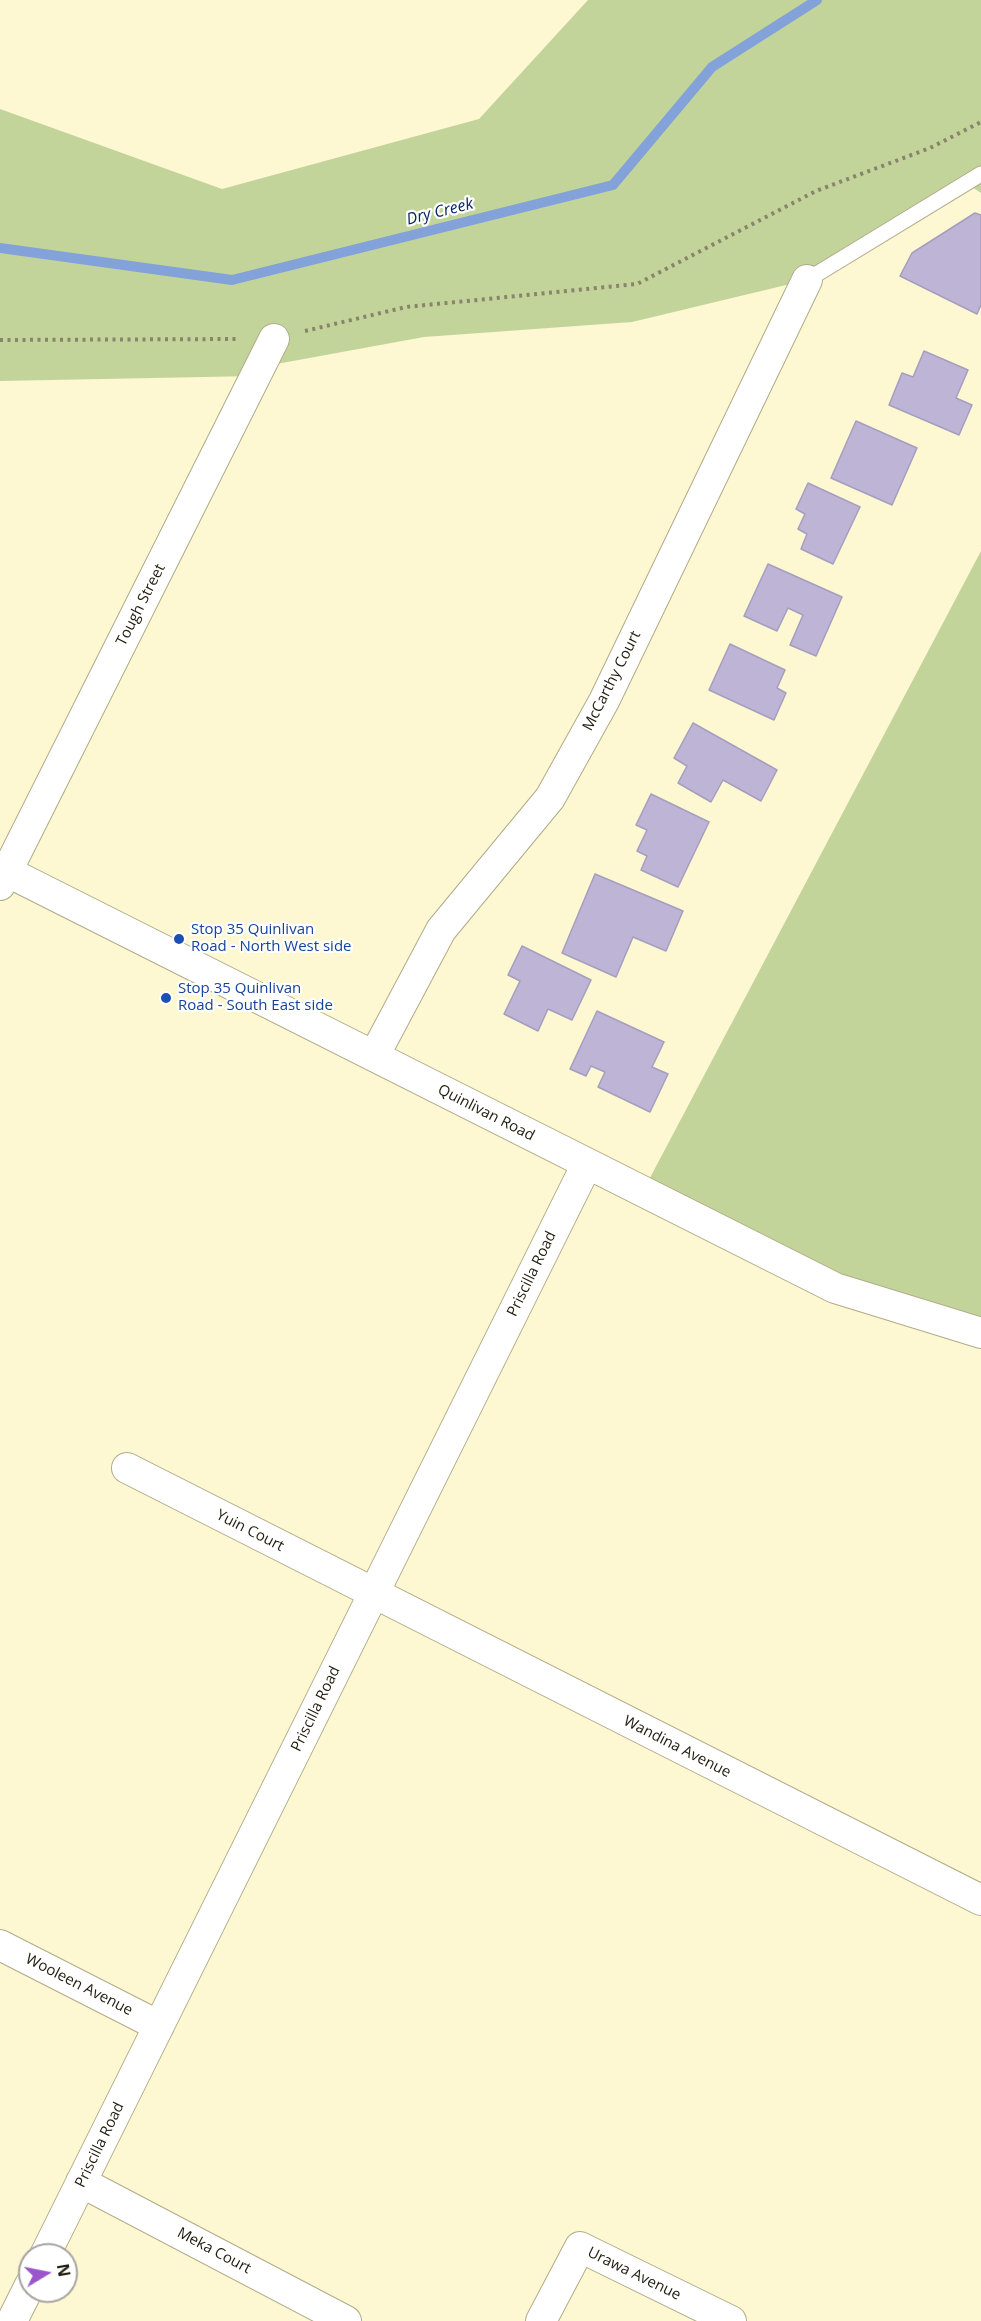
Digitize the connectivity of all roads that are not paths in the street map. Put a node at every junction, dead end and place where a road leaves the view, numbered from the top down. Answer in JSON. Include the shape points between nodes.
{"nodes":[{"id":1,"x":981,"y":174,"type":"edge"},
{"id":2,"x":807,"y":280,"type":"joint"},
{"id":3,"x":274,"y":339,"type":"road end"},
{"id":4,"x":2,"y":875,"type":"edge"},
{"id":5,"x":374,"y":1056,"type":"junction"},
{"id":6,"x":587,"y":1164,"type":"junction"},
{"id":7,"x":981,"y":1333,"type":"edge"},
{"id":8,"x":127,"y":1468,"type":"dead end"},
{"id":9,"x":374,"y":1594,"type":"junction"},
{"id":10,"x":981,"y":1900,"type":"edge"},
{"id":11,"x":0,"y":1945,"type":"edge"},
{"id":12,"x":159,"y":2026,"type":"junction"},
{"id":13,"x":81,"y":2182,"type":"junction"},
{"id":14,"x":51,"y":2243,"type":"edge"},
{"id":15,"x":21,"y":2303,"type":"edge"},
{"id":16,"x":12,"y":2321,"type":"edge"},
{"id":17,"x":346,"y":2321,"type":"edge"},
{"id":18,"x":541,"y":2321,"type":"edge"},
{"id":19,"x":731,"y":2321,"type":"edge"}],
"edges":[{"from":1,"to":2,"type":"lane"},
{"from":2,"to":5,"type":"street","name":"McCarthy Court","via":[[604,701],[550,798],[441,930]]},
{"from":3,"to":4,"type":"street","name":"Tough Street"},
{"from":4,"to":5,"type":"street","name":"Quinlivan Road"},
{"from":5,"to":6,"type":"street","name":"Quinlivan Road"},
{"from":6,"to":7,"type":"street","name":"Quinlivan Road","via":[[835,1288]]},
{"from":6,"to":9,"type":"street","name":"Priscilla Road"},
{"from":8,"to":9,"type":"street","name":"Yuin Court"},
{"from":9,"to":10,"type":"street","name":"Wandina Avenue"},
{"from":9,"to":12,"type":"street","name":"Priscilla Road"},
{"from":11,"to":12,"type":"street","name":"Wooleen Avenue"},
{"from":12,"to":13,"type":"street","name":"Priscilla Road"},
{"from":13,"to":14,"type":"street","name":"Priscilla Road"},
{"from":13,"to":17,"type":"street","name":"Meka Court"},
{"from":15,"to":16,"type":"street"},
{"from":18,"to":19,"type":"street","name":"Urawa Avenue","via":[[580,2247]]}]}
